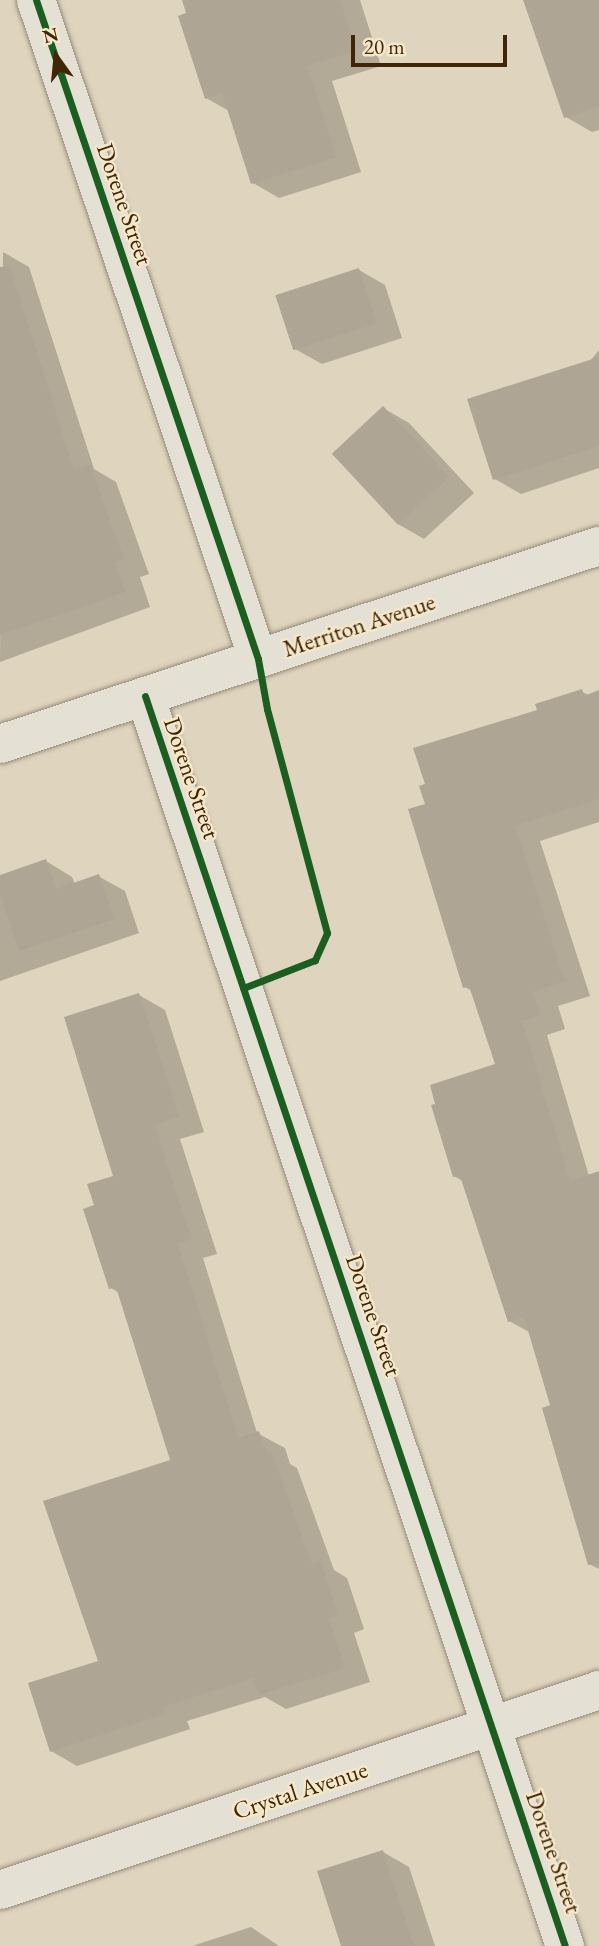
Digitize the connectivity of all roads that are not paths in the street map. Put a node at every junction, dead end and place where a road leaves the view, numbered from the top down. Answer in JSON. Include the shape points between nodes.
{"nodes":[{"id":1,"x":36,"y":0,"type":"edge"},
{"id":2,"x":599,"y":546,"type":"edge"},
{"id":3,"x":258,"y":659,"type":"junction"},
{"id":4,"x":145,"y":696,"type":"junction"},
{"id":5,"x":0,"y":744,"type":"edge"},
{"id":6,"x":599,"y":1690,"type":"edge"},
{"id":7,"x":491,"y":1726,"type":"junction"},
{"id":8,"x":0,"y":1890,"type":"edge"},
{"id":9,"x":565,"y":1946,"type":"edge"}],
"edges":[{"from":1,"to":3,"type":"street","name":"Dorene Street"},
{"from":2,"to":3,"type":"street","name":"Merriton Avenue"},
{"from":3,"to":4,"type":"street","name":"Merriton Avenue"},
{"from":4,"to":5,"type":"street","name":"Merriton Avenue"},
{"from":4,"to":7,"type":"street","name":"Dorene Street"},
{"from":6,"to":7,"type":"street","name":"Crystal Avenue"},
{"from":7,"to":8,"type":"street","name":"Crystal Avenue"},
{"from":7,"to":9,"type":"street","name":"Dorene Street"}]}
